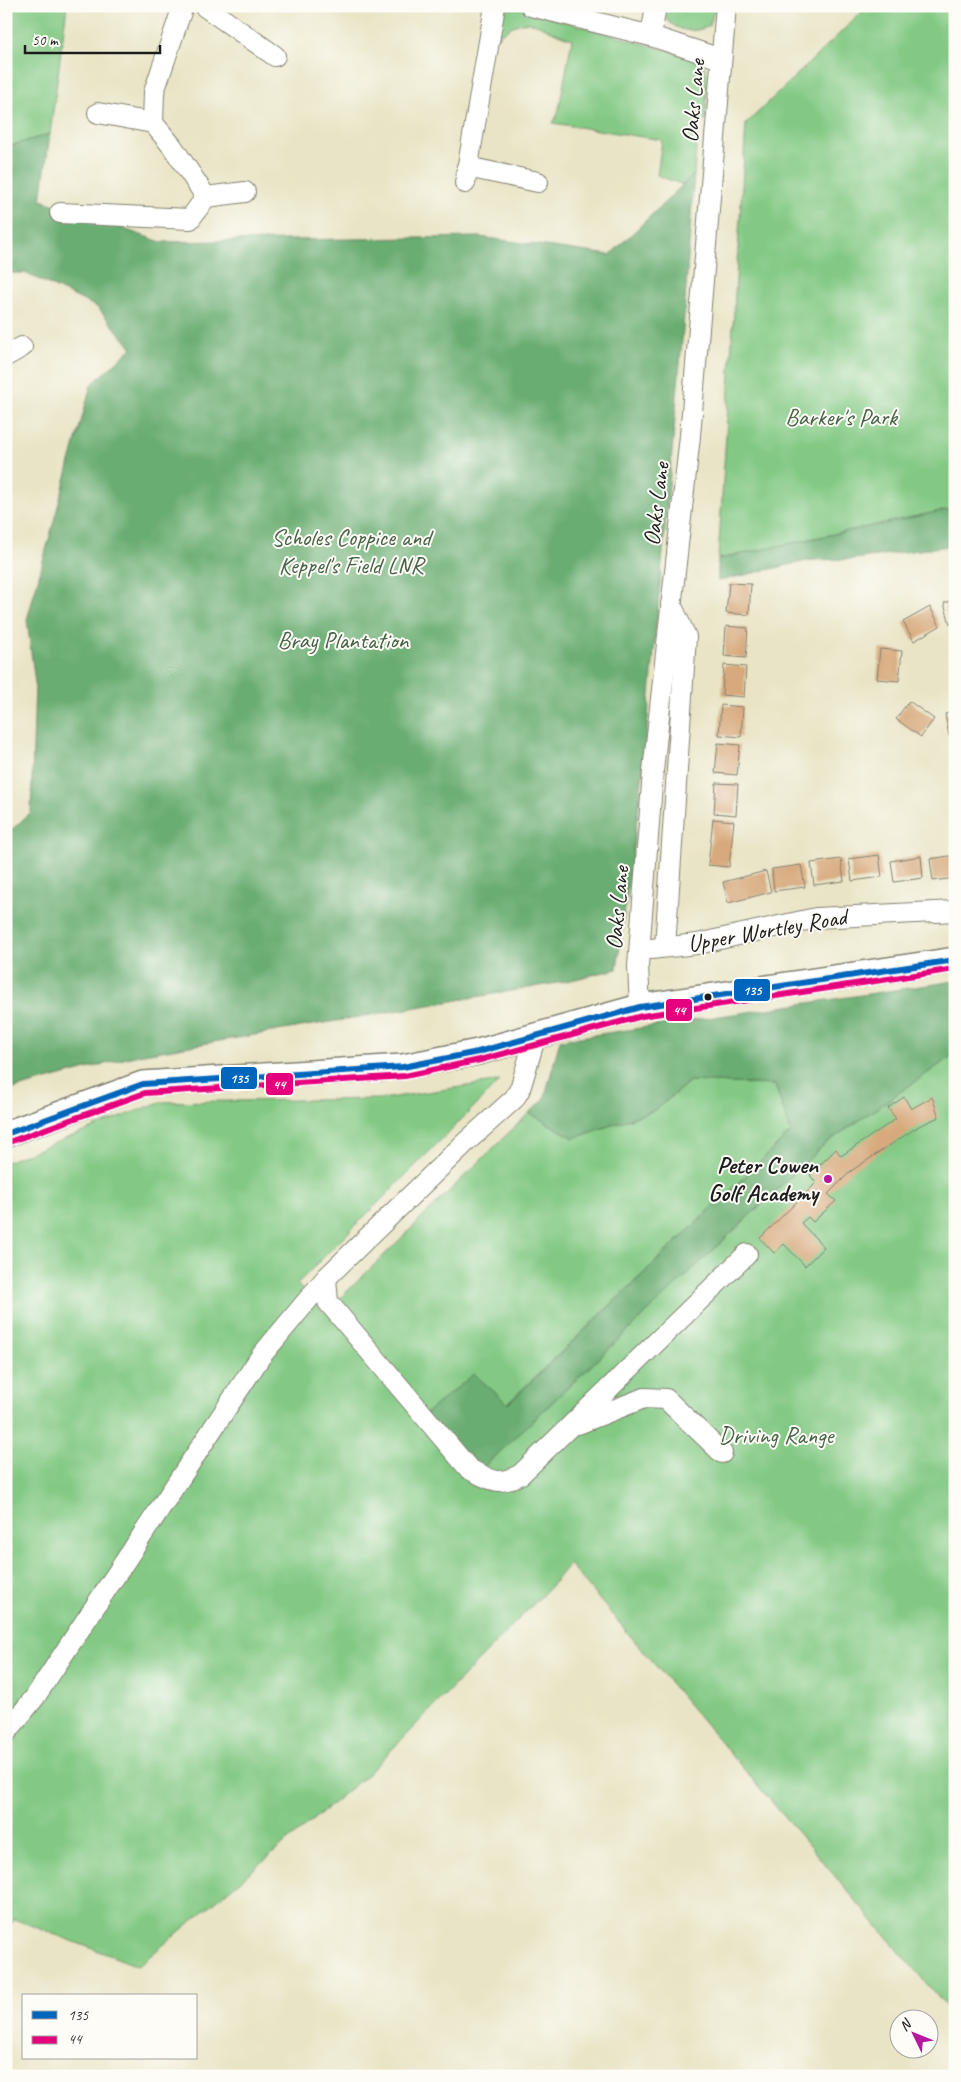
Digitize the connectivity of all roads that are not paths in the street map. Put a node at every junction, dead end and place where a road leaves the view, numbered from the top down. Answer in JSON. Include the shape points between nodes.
{"nodes":[{"id":1,"x":183,"y":6,"type":"edge"},
{"id":2,"x":204,"y":6,"type":"edge"},
{"id":3,"x":495,"y":6,"type":"edge"},
{"id":4,"x":532,"y":6,"type":"edge"},
{"id":5,"x":656,"y":6,"type":"edge"},
{"id":6,"x":726,"y":6,"type":"edge"},
{"id":7,"x":651,"y":36,"type":"junction"},
{"id":8,"x":275,"y":56,"type":"dead end"},
{"id":9,"x":721,"y":59,"type":"junction"},
{"id":10,"x":98,"y":113,"type":"dead end"},
{"id":11,"x":153,"y":123,"type":"junction"},
{"id":12,"x":538,"y":182,"type":"dead end"},
{"id":13,"x":245,"y":192,"type":"dead end"},
{"id":14,"x":206,"y":197,"type":"junction"},
{"id":15,"x":60,"y":213,"type":"dead end"},
{"id":16,"x":670,"y":602,"type":"junction"},
{"id":17,"x":955,"y":911,"type":"edge"},
{"id":18,"x":664,"y":947,"type":"junction"},
{"id":19,"x":639,"y":951,"type":"junction"},
{"id":20,"x":955,"y":960,"type":"edge"},
{"id":21,"x":640,"y":1007,"type":"junction"},
{"id":22,"x":536,"y":1035,"type":"junction"},
{"id":23,"x":6,"y":1134,"type":"edge"},
{"id":24,"x":747,"y":1254,"type":"dead end"},
{"id":25,"x":326,"y":1278,"type":"junction"},
{"id":26,"x":569,"y":1428,"type":"junction"},
{"id":27,"x":722,"y":1453,"type":"dead end"},
{"id":28,"x":6,"y":1733,"type":"edge"}],
"edges":[{"from":1,"to":11,"type":"street","via":[[154,92]]},
{"from":2,"to":8,"type":"street"},
{"from":3,"to":12,"type":"street","via":[[466,175]]},
{"from":4,"to":7,"type":"street"},
{"from":5,"to":7,"type":"street"},
{"from":6,"to":9,"type":"street","name":"Oaks Lane"},
{"from":7,"to":9,"type":"street"},
{"from":9,"to":16,"type":"street","name":"Oaks Lane","via":[[690,436]]},
{"from":10,"to":11,"type":"street"},
{"from":11,"to":14,"type":"street"},
{"from":13,"to":14,"type":"street"},
{"from":14,"to":15,"type":"street","via":[[190,218]]},
{"from":16,"to":18,"type":"street","via":[[686,637]]},
{"from":16,"to":19,"type":"street","name":"Oaks Lane","via":[[652,771]]},
{"from":17,"to":18,"type":"street","name":"Upper Wortley Road","via":[[816,918],[697,944]]},
{"from":18,"to":19,"type":"street","name":"Upper Wortley Road"},
{"from":19,"to":21,"type":"street","name":"Oaks Lane"},
{"from":20,"to":21,"type":"main road"},
{"from":21,"to":22,"type":"main road"},
{"from":22,"to":23,"type":"main road","via":[[478,1052],[403,1066],[143,1084]]},
{"from":22,"to":25,"type":"street","via":[[514,1099]]},
{"from":24,"to":26,"type":"street"},
{"from":25,"to":26,"type":"street","via":[[328,1302],[468,1468],[496,1482],[509,1481],[521,1474]]},
{"from":25,"to":28,"type":"street","via":[[261,1356],[35,1697]]},
{"from":26,"to":27,"type":"street","via":[[644,1398],[666,1399]]}]}
